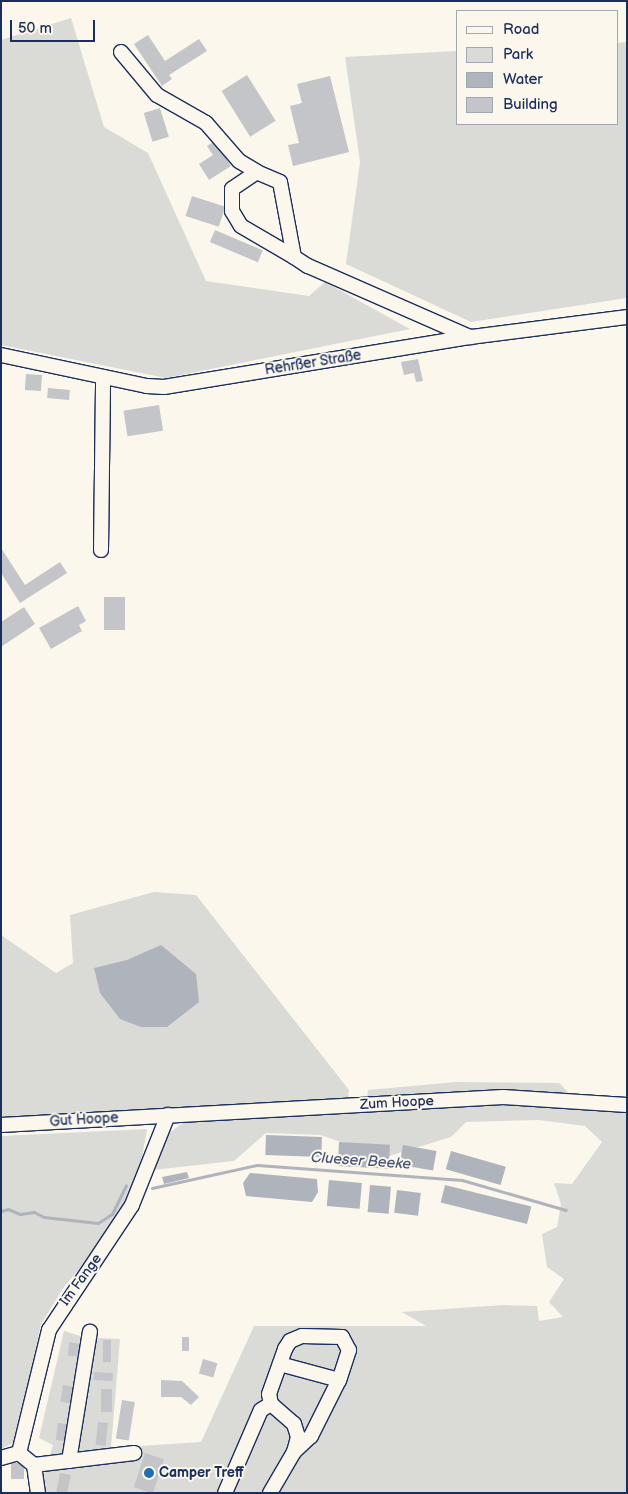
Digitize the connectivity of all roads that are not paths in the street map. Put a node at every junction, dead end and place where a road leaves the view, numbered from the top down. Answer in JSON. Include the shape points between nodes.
{"nodes":[{"id":1,"x":121,"y":52,"type":"dead end"},
{"id":2,"x":257,"y":172,"type":"junction"},
{"id":3,"x":294,"y":257,"type":"junction"},
{"id":4,"x":627,"y":317,"type":"edge"},
{"id":5,"x":471,"y":337,"type":"junction"},
{"id":6,"x":1,"y":355,"type":"edge"},
{"id":7,"x":103,"y":377,"type":"junction"},
{"id":8,"x":101,"y":550,"type":"dead end"},
{"id":9,"x":627,"y":1105,"type":"edge"},
{"id":10,"x":168,"y":1115,"type":"junction"},
{"id":11,"x":1,"y":1125,"type":"edge"},
{"id":12,"x":90,"y":1332,"type":"dead end"},
{"id":13,"x":280,"y":1364,"type":"junction"},
{"id":14,"x":339,"y":1380,"type":"junction"},
{"id":15,"x":270,"y":1404,"type":"junction"},
{"id":16,"x":294,"y":1452,"type":"junction"},
{"id":17,"x":19,"y":1453,"type":"junction"},
{"id":18,"x":134,"y":1453,"type":"dead end"},
{"id":19,"x":1,"y":1458,"type":"edge"},
{"id":20,"x":69,"y":1461,"type":"junction"},
{"id":21,"x":34,"y":1465,"type":"junction"},
{"id":22,"x":38,"y":1493,"type":"edge"},
{"id":23,"x":226,"y":1493,"type":"edge"},
{"id":24,"x":270,"y":1493,"type":"edge"}],
"edges":[{"from":1,"to":2,"type":"street","via":[[157,95],[206,123],[239,161]]},
{"from":2,"to":3,"type":"street","via":[[280,182]]},
{"from":2,"to":3,"type":"street","via":[[232,189],[232,211],[241,226]]},
{"from":3,"to":5,"type":"street"},
{"from":4,"to":5,"type":"street","name":"Rehrßer Straße"},
{"from":5,"to":7,"type":"street","name":"Rehrßer Straße","via":[[164,387]]},
{"from":6,"to":7,"type":"street","name":"Rehrßer Straße"},
{"from":7,"to":8,"type":"street"},
{"from":9,"to":10,"type":"street","name":"Zum Hoope","via":[[503,1097]]},
{"from":10,"to":11,"type":"street","name":"Gut Hoope"},
{"from":10,"to":17,"type":"street","name":"Im Fange","via":[[132,1205],[52,1324],[41,1354]]},
{"from":12,"to":20,"type":"street"},
{"from":13,"to":14,"type":"street"},
{"from":13,"to":14,"type":"street","via":[[290,1341],[295,1338],[342,1337],[349,1350]]},
{"from":13,"to":15,"type":"street","via":[[269,1394]]},
{"from":14,"to":16,"type":"street","via":[[311,1436]]},
{"from":15,"to":16,"type":"street","via":[[294,1424],[298,1437]]},
{"from":15,"to":23,"type":"street","via":[[261,1410]]},
{"from":16,"to":24,"type":"street"},
{"from":17,"to":19,"type":"street"},
{"from":17,"to":21,"type":"street"},
{"from":18,"to":20,"type":"street"},
{"from":20,"to":21,"type":"street"},
{"from":21,"to":22,"type":"street"}]}
